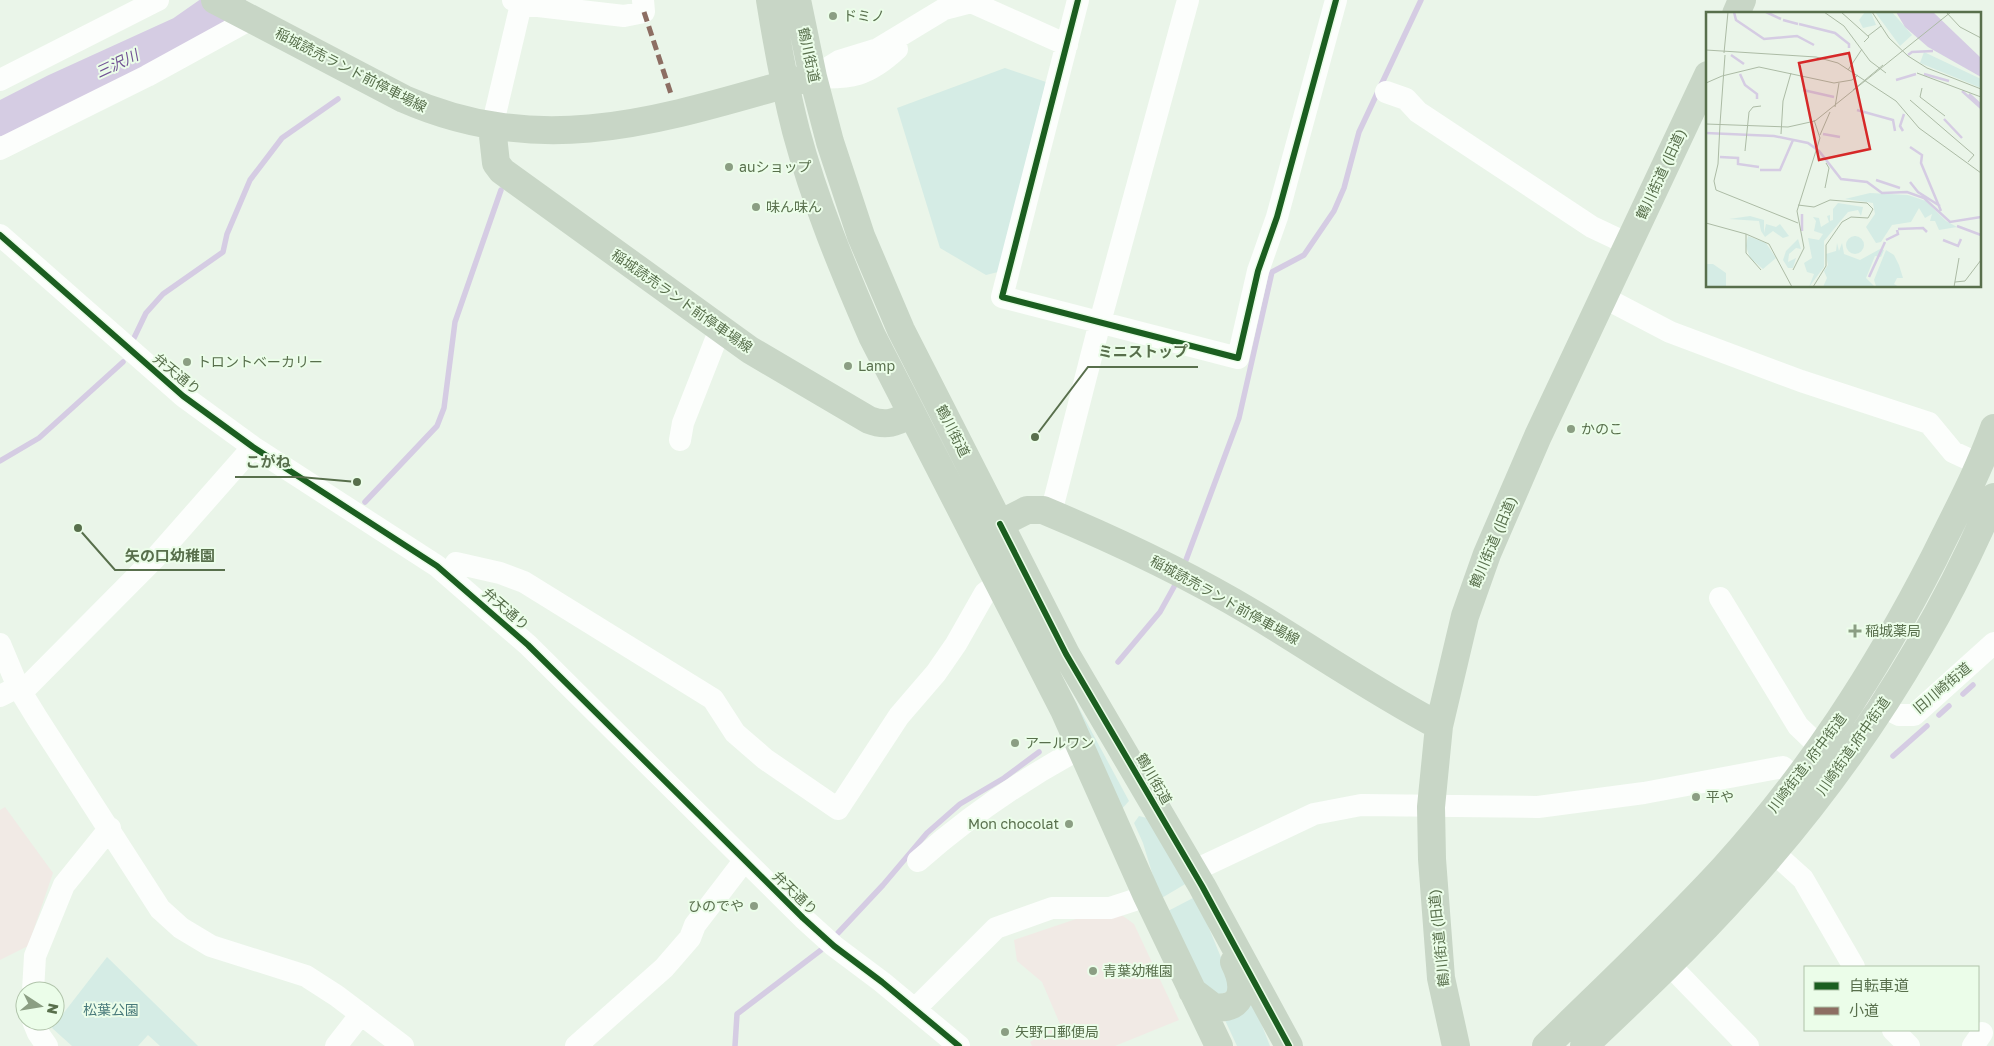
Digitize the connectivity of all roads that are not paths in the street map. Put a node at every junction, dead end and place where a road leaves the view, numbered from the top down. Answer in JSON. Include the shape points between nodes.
{"nodes":[{"id":1,"x":158,"y":0,"type":"edge"},
{"id":2,"x":214,"y":0,"type":"edge"},
{"id":3,"x":643,"y":0,"type":"edge"},
{"id":4,"x":770,"y":0,"type":"edge"},
{"id":5,"x":797,"y":0,"type":"edge"},
{"id":6,"x":1078,"y":0,"type":"edge"},
{"id":7,"x":1188,"y":0,"type":"edge"},
{"id":8,"x":1336,"y":0,"type":"edge"},
{"id":9,"x":1742,"y":0,"type":"edge"},
{"id":10,"x":519,"y":1,"type":"edge"},
{"id":11,"x":974,"y":1,"type":"edge"},
{"id":12,"x":944,"y":4,"type":"edge"},
{"id":13,"x":1737,"y":12,"type":"edge"},
{"id":14,"x":248,"y":17,"type":"junction"},
{"id":15,"x":1067,"y":45,"type":"junction"},
{"id":16,"x":813,"y":77,"type":"junction"},
{"id":17,"x":1706,"y":79,"type":"edge"},
{"id":18,"x":0,"y":80,"type":"edge"},
{"id":19,"x":786,"y":84,"type":"junction"},
{"id":20,"x":1386,"y":92,"type":"dead end"},
{"id":21,"x":492,"y":127,"type":"junction"},
{"id":22,"x":0,"y":149,"type":"edge"},
{"id":23,"x":0,"y":235,"type":"edge"},
{"id":24,"x":1628,"y":244,"type":"junction"},
{"id":25,"x":1603,"y":297,"type":"junction"},
{"id":26,"x":1100,"y":322,"type":"junction"},
{"id":27,"x":720,"y":329,"type":"junction"},
{"id":28,"x":912,"y":414,"type":"junction"},
{"id":29,"x":1994,"y":428,"type":"edge"},
{"id":30,"x":680,"y":440,"type":"dead end"},
{"id":31,"x":253,"y":447,"type":"junction"},
{"id":32,"x":1979,"y":464,"type":"junction"},
{"id":33,"x":1994,"y":497,"type":"edge"},
{"id":34,"x":1051,"y":513,"type":"junction"},
{"id":35,"x":1000,"y":524,"type":"junction"},
{"id":36,"x":974,"y":536,"type":"junction"},
{"id":37,"x":448,"y":575,"type":"junction"},
{"id":38,"x":998,"y":583,"type":"junction"},
{"id":39,"x":1720,"y":598,"type":"dead end"},
{"id":40,"x":0,"y":644,"type":"edge"},
{"id":41,"x":1994,"y":644,"type":"edge"},
{"id":42,"x":14,"y":692,"type":"edge"},
{"id":43,"x":1858,"y":694,"type":"junction"},
{"id":44,"x":1882,"y":708,"type":"junction"},
{"id":45,"x":1439,"y":726,"type":"junction"},
{"id":46,"x":1080,"y":748,"type":"junction"},
{"id":47,"x":1821,"y":748,"type":"junction"},
{"id":48,"x":1797,"y":779,"type":"junction"},
{"id":49,"x":1432,"y":807,"type":"junction"},
{"id":50,"x":1161,"y":816,"type":"junction"},
{"id":51,"x":110,"y":828,"type":"junction"},
{"id":52,"x":1773,"y":852,"type":"junction"},
{"id":53,"x":744,"y":861,"type":"junction"},
{"id":54,"x":918,"y":861,"type":"dead end"},
{"id":55,"x":1194,"y":871,"type":"junction"},
{"id":56,"x":1147,"y":896,"type":"junction"},
{"id":57,"x":1207,"y":896,"type":"junction"},
{"id":58,"x":1649,"y":944,"type":"junction"},
{"id":59,"x":1669,"y":964,"type":"junction"},
{"id":60,"x":1853,"y":966,"type":"edge"},
{"id":61,"x":34,"y":981,"type":"edge"},
{"id":62,"x":1192,"y":991,"type":"junction"},
{"id":63,"x":915,"y":1009,"type":"junction"},
{"id":64,"x":362,"y":1014,"type":"junction"},
{"id":65,"x":37,"y":1031,"type":"edge"},
{"id":66,"x":1895,"y":1031,"type":"edge"},
{"id":67,"x":49,"y":1045,"type":"edge"},
{"id":68,"x":336,"y":1046,"type":"edge"},
{"id":69,"x":403,"y":1046,"type":"edge"},
{"id":70,"x":576,"y":1046,"type":"edge"},
{"id":71,"x":959,"y":1046,"type":"edge"},
{"id":72,"x":1219,"y":1046,"type":"edge"},
{"id":73,"x":1289,"y":1046,"type":"edge"},
{"id":74,"x":1456,"y":1046,"type":"edge"},
{"id":75,"x":1546,"y":1046,"type":"edge"},
{"id":76,"x":1584,"y":1046,"type":"edge"},
{"id":77,"x":1748,"y":1046,"type":"edge"},
{"id":78,"x":1909,"y":1046,"type":"edge"}],
"edges":[{"from":1,"to":18,"type":"street"},
{"from":2,"to":14,"type":"main road","name":"稲城読売ランド前停車場線"},
{"from":3,"to":10,"type":"street","via":[[644,12],[624,16]]},
{"from":4,"to":19,"type":"main road","name":"鶴川街道"},
{"from":5,"to":16,"type":"main road","name":"鶴川街道"},
{"from":6,"to":15,"type":"street"},
{"from":7,"to":26,"type":"street"},
{"from":8,"to":26,"type":"street","via":[[1277,217],[1258,271],[1238,358]]},
{"from":9,"to":13,"type":"main road"},
{"from":10,"to":21,"type":"street"},
{"from":11,"to":12,"type":"street"},
{"from":11,"to":15,"type":"street"},
{"from":12,"to":16,"type":"street","via":[[915,28],[884,61],[861,74],[843,79]]},
{"from":14,"to":21,"type":"main road","name":"稲城読売ランド前停車場線","via":[[404,99],[424,108]]},
{"from":14,"to":22,"type":"street","via":[[147,76]]},
{"from":15,"to":26,"type":"street","via":[[1002,297]]},
{"from":16,"to":19,"type":"main road","name":"稲城読売ランド前停車場線"},
{"from":16,"to":35,"type":"main road","name":"鶴川街道","via":[[833,151],[872,263],[901,330]]},
{"from":17,"to":24,"type":"main road","name":"鶴川街道 (旧道)"},
{"from":19,"to":21,"type":"main road","name":"稲城読売ランド前停車場線","via":[[672,116],[615,126],[564,131]]},
{"from":19,"to":28,"type":"main road","name":"鶴川街道","via":[[802,150],[832,242],[872,336]]},
{"from":20,"to":24,"type":"street","via":[[1406,99],[1418,112],[1592,227]]},
{"from":21,"to":27,"type":"main road","name":"稲城読売ランド前停車場線","via":[[496,163],[502,171]]},
{"from":23,"to":31,"type":"street","name":"弁天通り","via":[[183,396]]},
{"from":24,"to":25,"type":"main road","name":"鶴川街道 (旧道)"},
{"from":25,"to":32,"type":"street","via":[[1670,332],[1801,381],[1929,423],[1953,452]]},
{"from":25,"to":45,"type":"main road","name":"鶴川街道 (旧道)","via":[[1538,436],[1476,582],[1464,616]]},
{"from":26,"to":34,"type":"street"},
{"from":27,"to":28,"type":"main road","name":"稲城読売ランド前停車場線","via":[[869,420],[882,425],[893,424]]},
{"from":27,"to":30,"type":"street","via":[[689,406]]},
{"from":28,"to":36,"type":"main road","name":"鶴川街道"},
{"from":29,"to":32,"type":"main road","name":"川崎街道; 府中街道"},
{"from":31,"to":37,"type":"street","name":"弁天通り","via":[[430,559]]},
{"from":31,"to":42,"type":"street","via":[[157,556]]},
{"from":32,"to":43,"type":"main road","name":"川崎街道; 府中街道","via":[[1900,623]]},
{"from":33,"to":44,"type":"main road","name":"川崎街道;府中街道","via":[[1950,588]]},
{"from":34,"to":35,"type":"main road","name":"稲城読売ランド前停車場線","via":[[1027,510]]},
{"from":34,"to":45,"type":"main road","name":"稲城読売ランド前停車場線","via":[[1203,585]]},
{"from":35,"to":36,"type":"main road","name":"稲城読売ランド前停車場線"},
{"from":35,"to":50,"type":"main road","name":"鶴川街道","via":[[1066,654]]},
{"from":36,"to":38,"type":"main road","name":"鶴川街道"},
{"from":37,"to":38,"type":"street","via":[[456,563],[524,582],[713,699],[736,733],[765,759],[838,809],[899,716],[956,644],[985,593]]},
{"from":37,"to":53,"type":"street","name":"弁天通り","via":[[528,645]]},
{"from":38,"to":46,"type":"main road","name":"鶴川街道"},
{"from":39,"to":47,"type":"street","via":[[1798,726]]},
{"from":40,"to":42,"type":"street"},
{"from":41,"to":44,"type":"street","name":"旧川崎街道","via":[[1914,715],[1899,715]]},
{"from":42,"to":51,"type":"street"},
{"from":43,"to":44,"type":"street","name":"旧川崎街道"},
{"from":43,"to":47,"type":"main road","name":"川崎街道; 府中街道"},
{"from":44,"to":52,"type":"main road","name":"川崎街道;府中街道","via":[[1834,776]]},
{"from":45,"to":49,"type":"main road","name":"鶴川街道 (旧道)"},
{"from":46,"to":54,"type":"street","via":[[948,834]]},
{"from":46,"to":56,"type":"main road","name":"鶴川街道"},
{"from":47,"to":48,"type":"main road","name":"川崎街道; 府中街道"},
{"from":48,"to":49,"type":"street","via":[[1783,767],[1538,807]]},
{"from":48,"to":58,"type":"main road","name":"川崎街道; 府中街道","via":[[1724,867]]},
{"from":49,"to":55,"type":"street","via":[[1360,805],[1314,814]]},
{"from":49,"to":74,"type":"main road","name":"鶴川街道 (旧道)","via":[[1432,860],[1441,978]]},
{"from":50,"to":55,"type":"main road","name":"鶴川街道"},
{"from":50,"to":56,"type":"main road","via":[[1143,807],[1134,808],[1126,817],[1128,835]]},
{"from":51,"to":61,"type":"street","via":[[64,885],[35,956]]},
{"from":51,"to":64,"type":"street","via":[[160,909],[181,928],[211,946],[306,976]]},
{"from":52,"to":59,"type":"main road","name":"川崎街道;府中街道"},
{"from":52,"to":60,"type":"street","via":[[1803,879]]},
{"from":53,"to":63,"type":"street","name":"弁天通り","via":[[834,946]]},
{"from":53,"to":70,"type":"street","via":[[695,925],[690,938],[664,968]]},
{"from":55,"to":57,"type":"main road","name":"鶴川街道"},
{"from":56,"to":62,"type":"main road","name":"鶴川街道"},
{"from":56,"to":63,"type":"street","via":[[1110,908],[1052,908],[996,928]]},
{"from":57,"to":62,"type":"main road","via":[[1241,976],[1243,988],[1237,1001],[1222,1008],[1213,1007]]},
{"from":57,"to":73,"type":"main road","name":"鶴川街道"},
{"from":58,"to":59,"type":"street"},
{"from":58,"to":75,"type":"main road","name":"川崎街道; 府中街道"},
{"from":59,"to":76,"type":"main road","name":"川崎街道;府中街道"},
{"from":59,"to":77,"type":"street"},
{"from":62,"to":72,"type":"main road","name":"鶴川街道"},
{"from":63,"to":71,"type":"street","name":"弁天通り"},
{"from":64,"to":68,"type":"street"},
{"from":64,"to":69,"type":"street"},
{"from":65,"to":67,"type":"street"},
{"from":66,"to":78,"type":"street"}]}
